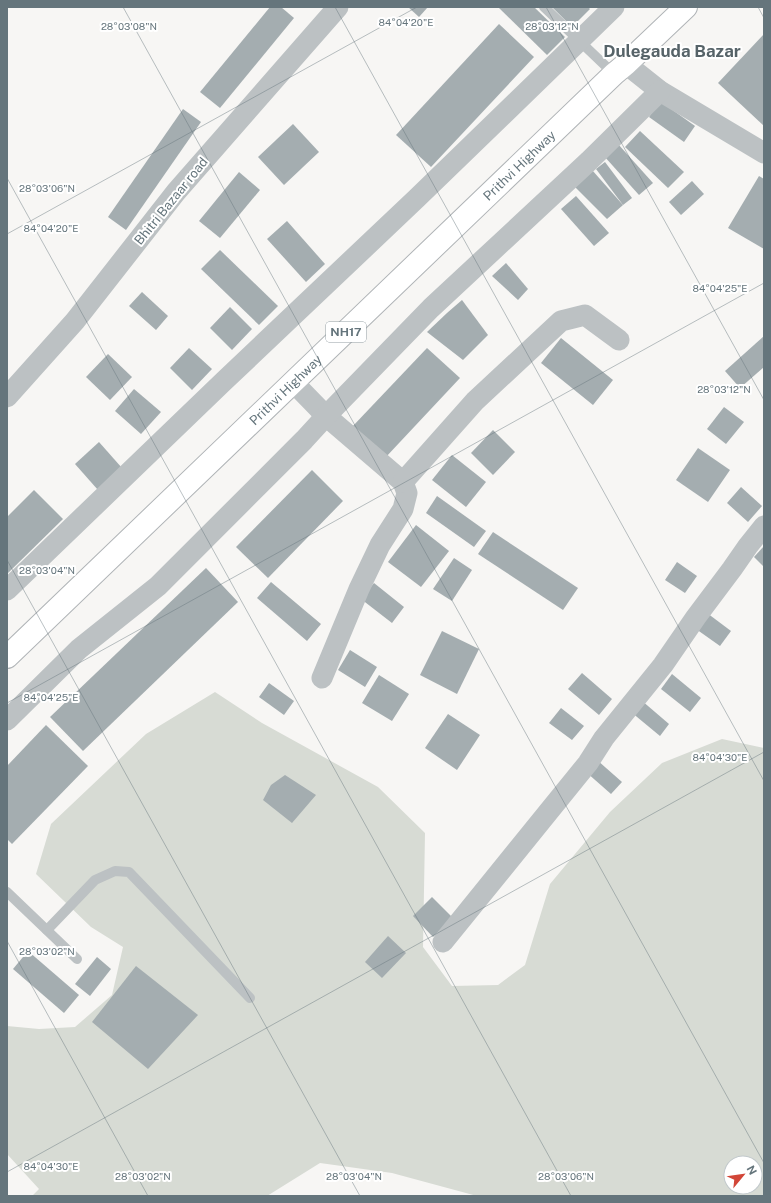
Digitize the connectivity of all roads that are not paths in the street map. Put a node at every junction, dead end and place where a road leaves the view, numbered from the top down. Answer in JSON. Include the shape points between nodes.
{"nodes":[{"id":1,"x":338,"y":7,"type":"edge"},
{"id":2,"x":544,"y":7,"type":"edge"},
{"id":3,"x":614,"y":7,"type":"edge"},
{"id":4,"x":686,"y":7,"type":"edge"},
{"id":5,"x":579,"y":41,"type":"junction"},
{"id":6,"x":620,"y":69,"type":"junction"},
{"id":7,"x":660,"y":90,"type":"junction"},
{"id":8,"x":764,"y":153,"type":"edge"},
{"id":9,"x":619,"y":340,"type":"dead end"},
{"id":10,"x":293,"y":382,"type":"junction"},
{"id":11,"x":7,"y":397,"type":"edge"},
{"id":12,"x":326,"y":416,"type":"junction"},
{"id":13,"x":403,"y":482,"type":"junction"},
{"id":14,"x":764,"y":526,"type":"edge"},
{"id":15,"x":7,"y":590,"type":"edge"},
{"id":16,"x":7,"y":657,"type":"edge"},
{"id":17,"x":322,"y":678,"type":"dead end"},
{"id":18,"x":7,"y":720,"type":"edge"},
{"id":19,"x":7,"y":892,"type":"edge"},
{"id":20,"x":46,"y":930,"type":"junction"},
{"id":21,"x":443,"y":942,"type":"dead end"},
{"id":22,"x":77,"y":959,"type":"dead end"},
{"id":23,"x":250,"y":998,"type":"dead end"}],
"edges":[{"from":1,"to":11,"type":"street","name":"Bhitri Bazaar road","via":[[181,186],[75,321]]},
{"from":2,"to":5,"type":"lane"},
{"from":3,"to":5,"type":"street"},
{"from":4,"to":6,"type":"highway","name":"Prithvi Highway","number":"NH17"},
{"from":5,"to":6,"type":"lane"},
{"from":5,"to":15,"type":"street"},
{"from":6,"to":7,"type":"street"},
{"from":6,"to":10,"type":"highway","name":"Prithvi Highway","number":"NH17"},
{"from":7,"to":8,"type":"street"},
{"from":7,"to":12,"type":"street","via":[[589,161],[431,308]]},
{"from":9,"to":13,"type":"street","via":[[585,315],[561,321],[475,401]]},
{"from":10,"to":12,"type":"street"},
{"from":10,"to":16,"type":"highway","name":"Prithvi Highway","number":"NH17"},
{"from":12,"to":13,"type":"street"},
{"from":12,"to":18,"type":"street","via":[[158,586],[79,649]]},
{"from":13,"to":17,"type":"street","via":[[407,493],[403,509],[377,551]]},
{"from":14,"to":21,"type":"street","via":[[663,665],[604,738],[588,763]]},
{"from":19,"to":20,"type":"lane"},
{"from":20,"to":22,"type":"lane"},
{"from":20,"to":23,"type":"lane","via":[[95,880],[114,871],[129,872]]}]}
